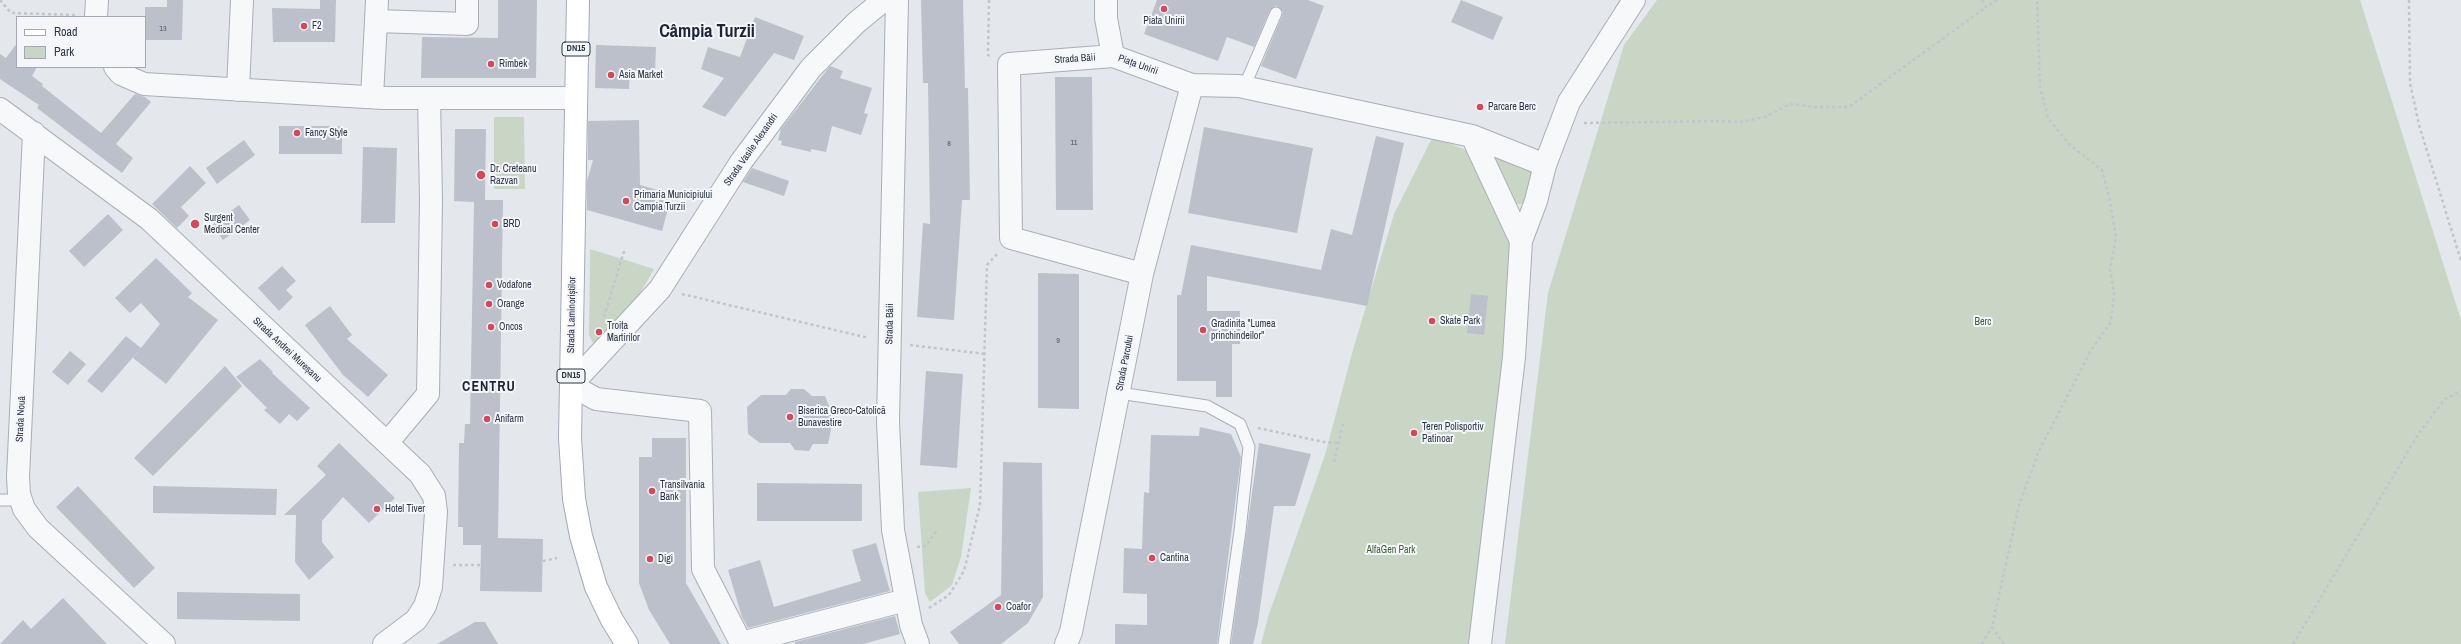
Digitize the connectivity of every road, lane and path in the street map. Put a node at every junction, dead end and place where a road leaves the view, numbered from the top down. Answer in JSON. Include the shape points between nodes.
{"nodes":[{"id":1,"x":0,"y":0,"type":"edge"},
{"id":2,"x":242,"y":0,"type":"edge"},
{"id":3,"x":467,"y":0,"type":"edge"},
{"id":4,"x":578,"y":0,"type":"edge"},
{"id":5,"x":884,"y":0,"type":"edge"},
{"id":6,"x":897,"y":0,"type":"edge"},
{"id":7,"x":989,"y":0,"type":"edge"},
{"id":8,"x":1106,"y":0,"type":"edge"},
{"id":9,"x":1634,"y":0,"type":"edge"},
{"id":10,"x":1982,"y":0,"type":"edge"},
{"id":11,"x":1997,"y":0,"type":"edge"},
{"id":12,"x":2037,"y":0,"type":"edge"},
{"id":13,"x":2408,"y":0,"type":"edge"},
{"id":14,"x":1986,"y":7,"type":"junction"},
{"id":15,"x":376,"y":10,"type":"edge"},
{"id":16,"x":96,"y":11,"type":"edge"},
{"id":17,"x":1276,"y":13,"type":"dead end"},
{"id":18,"x":1114,"y":56,"type":"junction"},
{"id":19,"x":1009,"y":64,"type":"junction"},
{"id":20,"x":116,"y":68,"type":"edge"},
{"id":21,"x":1192,"y":85,"type":"junction"},
{"id":22,"x":1239,"y":86,"type":"junction"},
{"id":23,"x":238,"y":90,"type":"junction"},
{"id":24,"x":372,"y":98,"type":"junction"},
{"id":25,"x":429,"y":98,"type":"junction"},
{"id":26,"x":574,"y":98,"type":"junction"},
{"id":27,"x":0,"y":109,"type":"edge"},
{"id":28,"x":1559,"y":128,"type":"junction"},
{"id":29,"x":34,"y":134,"type":"junction"},
{"id":30,"x":1472,"y":136,"type":"junction"},
{"id":31,"x":1545,"y":165,"type":"junction"},
{"id":32,"x":1011,"y":238,"type":"junction"},
{"id":33,"x":1521,"y":241,"type":"junction"},
{"id":34,"x":625,"y":248,"type":"dead end"},
{"id":35,"x":2461,"y":261,"type":"edge"},
{"id":36,"x":1142,"y":274,"type":"junction"},
{"id":37,"x":660,"y":289,"type":"junction"},
{"id":38,"x":602,"y":324,"type":"dead end"},
{"id":39,"x":889,"y":342,"type":"junction"},
{"id":40,"x":985,"y":354,"type":"junction"},
{"id":41,"x":571,"y":386,"type":"junction"},
{"id":42,"x":2461,"y":391,"type":"edge"},
{"id":43,"x":1119,"y":393,"type":"junction"},
{"id":44,"x":1240,"y":424,"type":"junction"},
{"id":45,"x":1343,"y":424,"type":"dead end"},
{"id":46,"x":387,"y":443,"type":"junction"},
{"id":47,"x":1339,"y":443,"type":"junction"},
{"id":48,"x":1334,"y":462,"type":"dead end"},
{"id":49,"x":11,"y":500,"type":"edge"},
{"id":50,"x":937,"y":530,"type":"dead end"},
{"id":51,"x":897,"y":549,"type":"junction"},
{"id":52,"x":557,"y":558,"type":"dead end"},
{"id":53,"x":543,"y":561,"type":"dead end"},
{"id":54,"x":434,"y":565,"type":"junction"},
{"id":55,"x":480,"y":565,"type":"dead end"},
{"id":56,"x":908,"y":610,"type":"junction"},
{"id":57,"x":1992,"y":627,"type":"junction"},
{"id":58,"x":742,"y":643,"type":"edge"},
{"id":59,"x":164,"y":644,"type":"edge"},
{"id":60,"x":384,"y":644,"type":"edge"},
{"id":61,"x":627,"y":644,"type":"edge"},
{"id":62,"x":918,"y":644,"type":"edge"},
{"id":63,"x":1066,"y":644,"type":"edge"},
{"id":64,"x":1224,"y":644,"type":"edge"},
{"id":65,"x":1480,"y":644,"type":"edge"},
{"id":66,"x":1982,"y":644,"type":"edge"},
{"id":67,"x":2004,"y":644,"type":"edge"},
{"id":68,"x":2293,"y":644,"type":"edge"}],
"edges":[{"from":1,"to":16,"type":"path","via":[[11,13]]},
{"from":2,"to":23,"type":"street"},
{"from":3,"to":15,"type":"street","via":[[467,24]]},
{"from":4,"to":26,"type":"main road","name":"Strada Laminoriștilor","number":"DN15"},
{"from":5,"to":37,"type":"street","name":"Strada Vasile Alexandri","via":[[857,22],[811,68],[741,162]]},
{"from":6,"to":39,"type":"street","name":"Strada Băii"},
{"from":7,"to":19,"type":"path","via":[[988,55]]},
{"from":8,"to":18,"type":"street","name":"Piața Unirii","via":[[1106,18]]},
{"from":9,"to":28,"type":"street","via":[[1569,102]]},
{"from":10,"to":14,"type":"path"},
{"from":11,"to":14,"type":"path"},
{"from":12,"to":57,"type":"path","via":[[2040,87],[2048,118],[2069,144],[2102,170],[2110,201],[2116,237],[2110,269],[2114,293],[2112,322],[2091,350],[2039,451],[2019,505]]},
{"from":13,"to":35,"type":"path","via":[[2410,83],[2419,125]]},
{"from":14,"to":28,"type":"path","via":[[1849,106],[1815,107],[1790,104],[1765,117],[1740,122],[1568,123]]},
{"from":15,"to":24,"type":"street"},
{"from":17,"to":22,"type":"lane","via":[[1245,85]]},
{"from":18,"to":19,"type":"street","name":"Strada Băii"},
{"from":18,"to":21,"type":"street","name":"Piața Unirii"},
{"from":19,"to":32,"type":"street"},
{"from":20,"to":23,"type":"street","via":[[121,74],[144,84]]},
{"from":21,"to":22,"type":"street","name":"Piața Unirii"},
{"from":21,"to":36,"type":"street","name":"Strada Parcului"},
{"from":22,"to":30,"type":"street","name":"Piața Unirii"},
{"from":23,"to":24,"type":"street"},
{"from":24,"to":25,"type":"street"},
{"from":25,"to":26,"type":"street"},
{"from":25,"to":46,"type":"street","via":[[431,200],[428,394]]},
{"from":26,"to":41,"type":"main road","name":"Strada Laminoriștilor","number":"DN15"},
{"from":27,"to":29,"type":"street","name":"Strada Andrei Mureșanu"},
{"from":28,"to":31,"type":"street"},
{"from":29,"to":46,"type":"street","name":"Strada Andrei Mureșanu","via":[[149,219]]},
{"from":29,"to":49,"type":"street","name":"Strada Nouă","via":[[18,477]]},
{"from":30,"to":31,"type":"street","name":"Piața Unirii"},
{"from":30,"to":33,"type":"street"},
{"from":31,"to":33,"type":"street","via":[[1536,201]]},
{"from":32,"to":36,"type":"street"},
{"from":32,"to":40,"type":"path","via":[[987,265]]},
{"from":33,"to":65,"type":"street","via":[[1514,357]]},
{"from":34,"to":38,"type":"path"},
{"from":36,"to":43,"type":"street","name":"Strada Parcului"},
{"from":37,"to":39,"type":"path"},
{"from":37,"to":41,"type":"street","name":"Strada Vasile Alexandri"},
{"from":39,"to":40,"type":"path"},
{"from":39,"to":51,"type":"street","name":"Strada Băii","via":[[888,422],[893,530]]},
{"from":40,"to":56,"type":"path","via":[[980,505],[964,571],[949,595]]},
{"from":41,"to":58,"type":"street","via":[[596,399],[700,411],[703,569]]},
{"from":41,"to":61,"type":"main road","name":"Strada Laminoriștilor","number":"DN15","via":[[574,491],[581,536],[596,587]]},
{"from":42,"to":68,"type":"path","via":[[2445,399],[2419,433]]},
{"from":43,"to":44,"type":"lane","via":[[1207,406]]},
{"from":43,"to":63,"type":"street","name":"Strada Parcului","via":[[1071,632]]},
{"from":44,"to":47,"type":"path"},
{"from":44,"to":64,"type":"lane","via":[[1249,447]]},
{"from":45,"to":47,"type":"path"},
{"from":46,"to":54,"type":"street","name":"Strada Andrei Mureșanu","via":[[420,474],[434,496]]},
{"from":47,"to":48,"type":"path"},
{"from":49,"to":59,"type":"street","name":"Strada Nouă","via":[[24,509],[38,528]]},
{"from":50,"to":51,"type":"path","via":[[926,546]]},
{"from":51,"to":56,"type":"street","name":"Strada Băii"},
{"from":52,"to":53,"type":"path"},
{"from":54,"to":55,"type":"path"},
{"from":54,"to":60,"type":"street","name":"Strada Andrei Mureșanu","via":[[425,606],[416,620]]},
{"from":56,"to":58,"type":"street"},
{"from":56,"to":62,"type":"street","name":"Strada Băii"},
{"from":57,"to":66,"type":"path"},
{"from":57,"to":67,"type":"path"}]}
